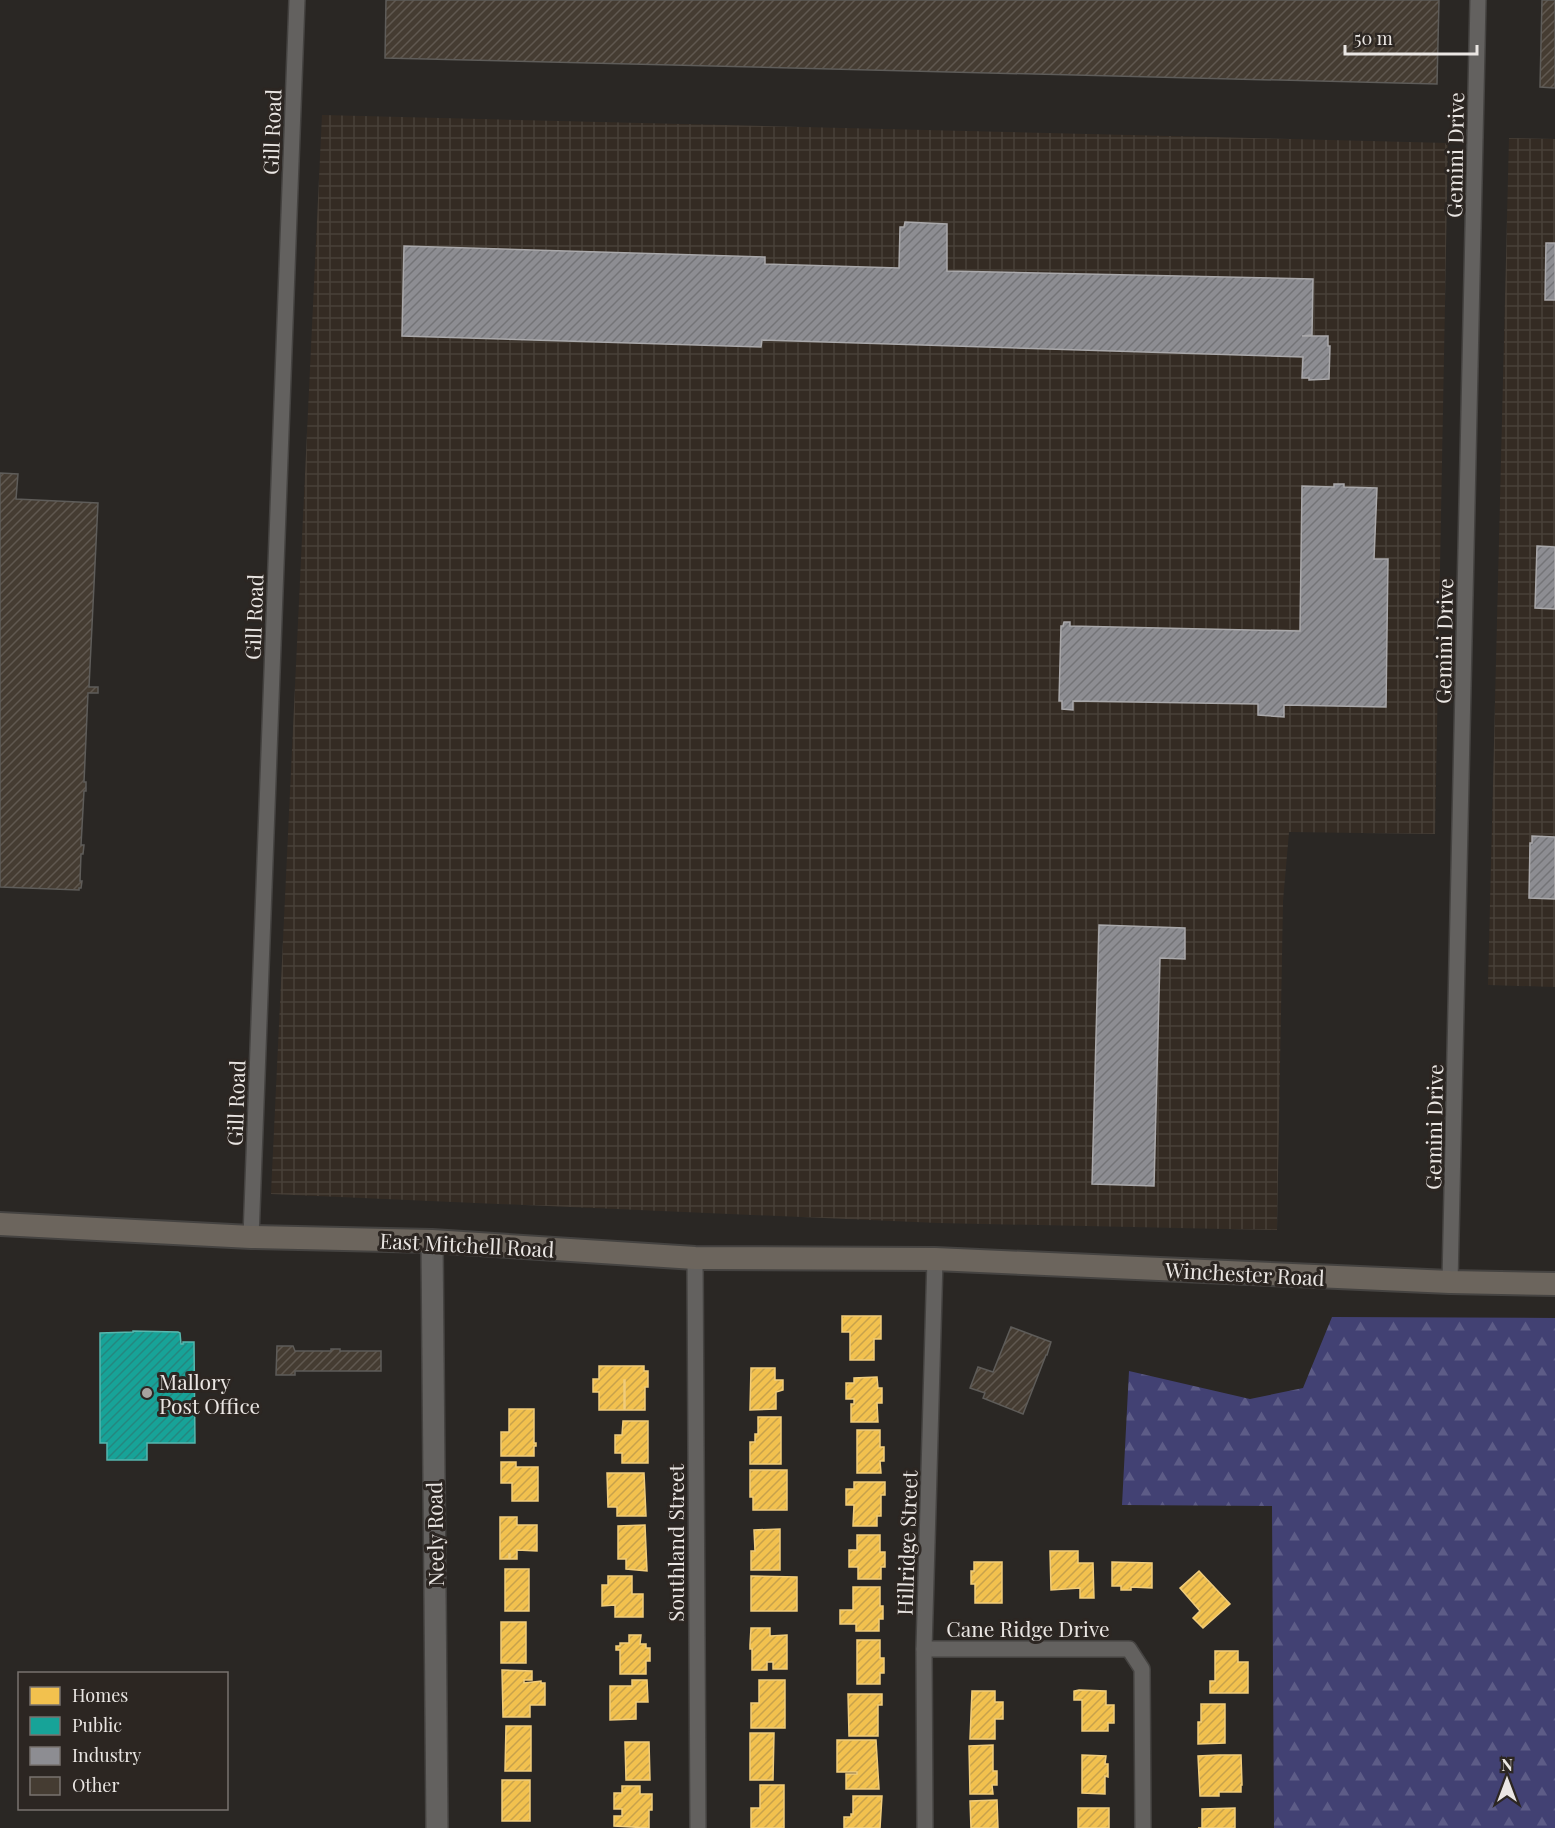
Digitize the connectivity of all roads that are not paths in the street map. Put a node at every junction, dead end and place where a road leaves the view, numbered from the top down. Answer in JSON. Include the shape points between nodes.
{"nodes":[{"id":1,"x":297,"y":0,"type":"edge"},
{"id":2,"x":1478,"y":0,"type":"edge"},
{"id":3,"x":0,"y":1224,"type":"edge"},
{"id":4,"x":251,"y":1237,"type":"junction"},
{"id":5,"x":432,"y":1241,"type":"junction"},
{"id":6,"x":695,"y":1258,"type":"junction"},
{"id":7,"x":935,"y":1259,"type":"junction"},
{"id":8,"x":1450,"y":1282,"type":"junction"},
{"id":9,"x":1555,"y":1284,"type":"edge"},
{"id":10,"x":924,"y":1649,"type":"junction"},
{"id":11,"x":437,"y":1828,"type":"edge"},
{"id":12,"x":698,"y":1828,"type":"edge"},
{"id":13,"x":925,"y":1828,"type":"edge"},
{"id":14,"x":1143,"y":1828,"type":"edge"}],
"edges":[{"from":1,"to":4,"type":"street","name":"Gill Road"},
{"from":2,"to":8,"type":"street","name":"Gemini Drive"},
{"from":3,"to":4,"type":"main road","name":"East Mitchell Road"},
{"from":4,"to":5,"type":"main road","name":"East Mitchell Road"},
{"from":5,"to":6,"type":"main road","name":"East Mitchell Road"},
{"from":5,"to":11,"type":"street","name":"Neely Road"},
{"from":6,"to":7,"type":"main road","name":"East Mitchell Road"},
{"from":6,"to":12,"type":"street","name":"Southland Street"},
{"from":7,"to":8,"type":"main road","name":"Winchester Road"},
{"from":7,"to":10,"type":"street","name":"Hillridge Street"},
{"from":8,"to":9,"type":"main road","name":"Winchester Road"},
{"from":10,"to":13,"type":"street","name":"Hillridge Street"},
{"from":10,"to":14,"type":"street","name":"Cane Ridge Drive","via":[[1129,1649],[1142,1669]]}]}
